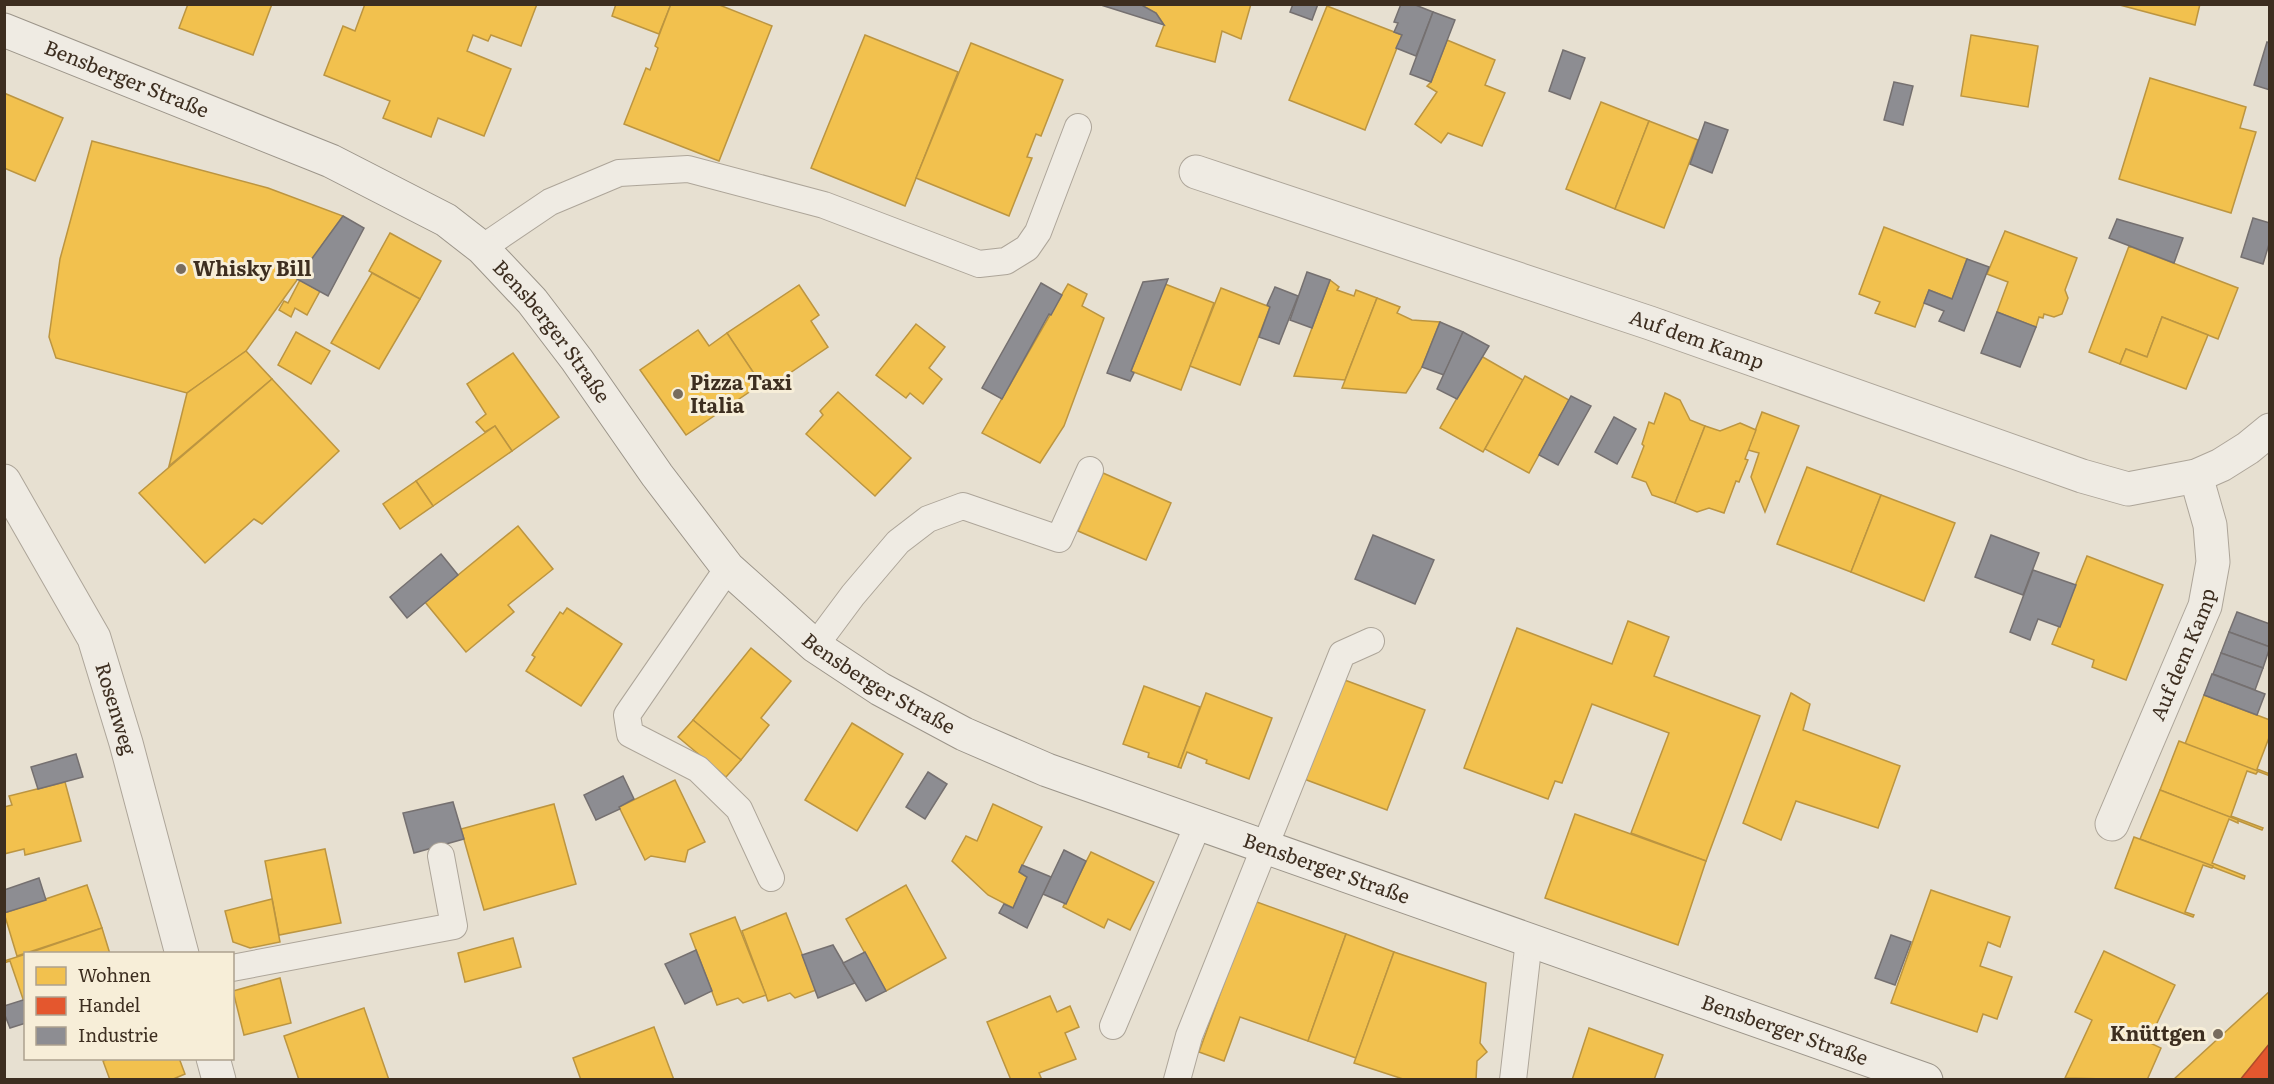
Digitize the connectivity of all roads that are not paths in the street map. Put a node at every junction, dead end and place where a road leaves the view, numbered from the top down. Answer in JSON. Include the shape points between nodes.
{"nodes":[{"id":1,"x":4,"y":30,"type":"edge"},
{"id":2,"x":1077,"y":127,"type":"dead end"},
{"id":3,"x":1196,"y":172,"type":"dead end"},
{"id":4,"x":482,"y":248,"type":"junction"},
{"id":5,"x":2270,"y":430,"type":"edge"},
{"id":6,"x":1090,"y":470,"type":"dead end"},
{"id":7,"x":2196,"y":476,"type":"junction"},
{"id":8,"x":4,"y":481,"type":"edge"},
{"id":9,"x":728,"y":568,"type":"junction"},
{"id":10,"x":1371,"y":641,"type":"dead end"},
{"id":11,"x":815,"y":646,"type":"junction"},
{"id":12,"x":1199,"y":822,"type":"junction"},
{"id":13,"x":2112,"y":824,"type":"dead end"},
{"id":14,"x":1266,"y":847,"type":"junction"},
{"id":15,"x":441,"y":856,"type":"dead end"},
{"id":16,"x":771,"y":878,"type":"dead end"},
{"id":17,"x":1529,"y":940,"type":"junction"},
{"id":18,"x":181,"y":952,"type":"edge"},
{"id":19,"x":234,"y":968,"type":"edge"},
{"id":20,"x":1113,"y":1026,"type":"dead end"},
{"id":21,"x":213,"y":1060,"type":"edge"},
{"id":22,"x":219,"y":1080,"type":"edge"},
{"id":23,"x":1177,"y":1080,"type":"edge"},
{"id":24,"x":1513,"y":1080,"type":"edge"},
{"id":25,"x":1926,"y":1080,"type":"edge"}],
"edges":[{"from":1,"to":4,"type":"main road","name":"Bensberger Straße","via":[[331,161],[446,220]]},
{"from":2,"to":4,"type":"lane","via":[[1038,232],[1027,248],[1006,261],[979,264],[824,205],[688,169],[619,173],[550,202]]},
{"from":3,"to":7,"type":"main road","name":"Auf dem Kamp","via":[[1650,323],[2082,476],[2128,489]]},
{"from":4,"to":9,"type":"main road","name":"Bensberger Straße","via":[[532,301]]},
{"from":5,"to":7,"type":"main road","name":"Auf dem Kamp","via":[[2230,459]]},
{"from":6,"to":11,"type":"lane","via":[[1059,540],[963,506],[928,519],[898,542]]},
{"from":7,"to":13,"type":"main road","name":"Auf dem Kamp","via":[[2210,525],[2212,562],[2205,606]]},
{"from":8,"to":18,"type":"main road","name":"Rosenweg","via":[[94,638]]},
{"from":9,"to":11,"type":"main road","name":"Bensberger Straße"},
{"from":9,"to":16,"type":"lane","via":[[627,715],[630,734],[698,769],[739,809]]},
{"from":10,"to":14,"type":"lane","via":[[1342,654]]},
{"from":11,"to":12,"type":"main road","name":"Bensberger Straße","via":[[880,689],[964,734],[1047,770]]},
{"from":12,"to":14,"type":"main road","name":"Bensberger Straße"},
{"from":12,"to":20,"type":"lane"},
{"from":14,"to":17,"type":"main road","name":"Bensberger Straße"},
{"from":14,"to":23,"type":"lane","via":[[1189,1036]]},
{"from":15,"to":19,"type":"lane","via":[[454,926]]},
{"from":17,"to":24,"type":"lane"},
{"from":17,"to":25,"type":"main road","name":"Bensberger Straße"},
{"from":21,"to":22,"type":"main road"}]}
